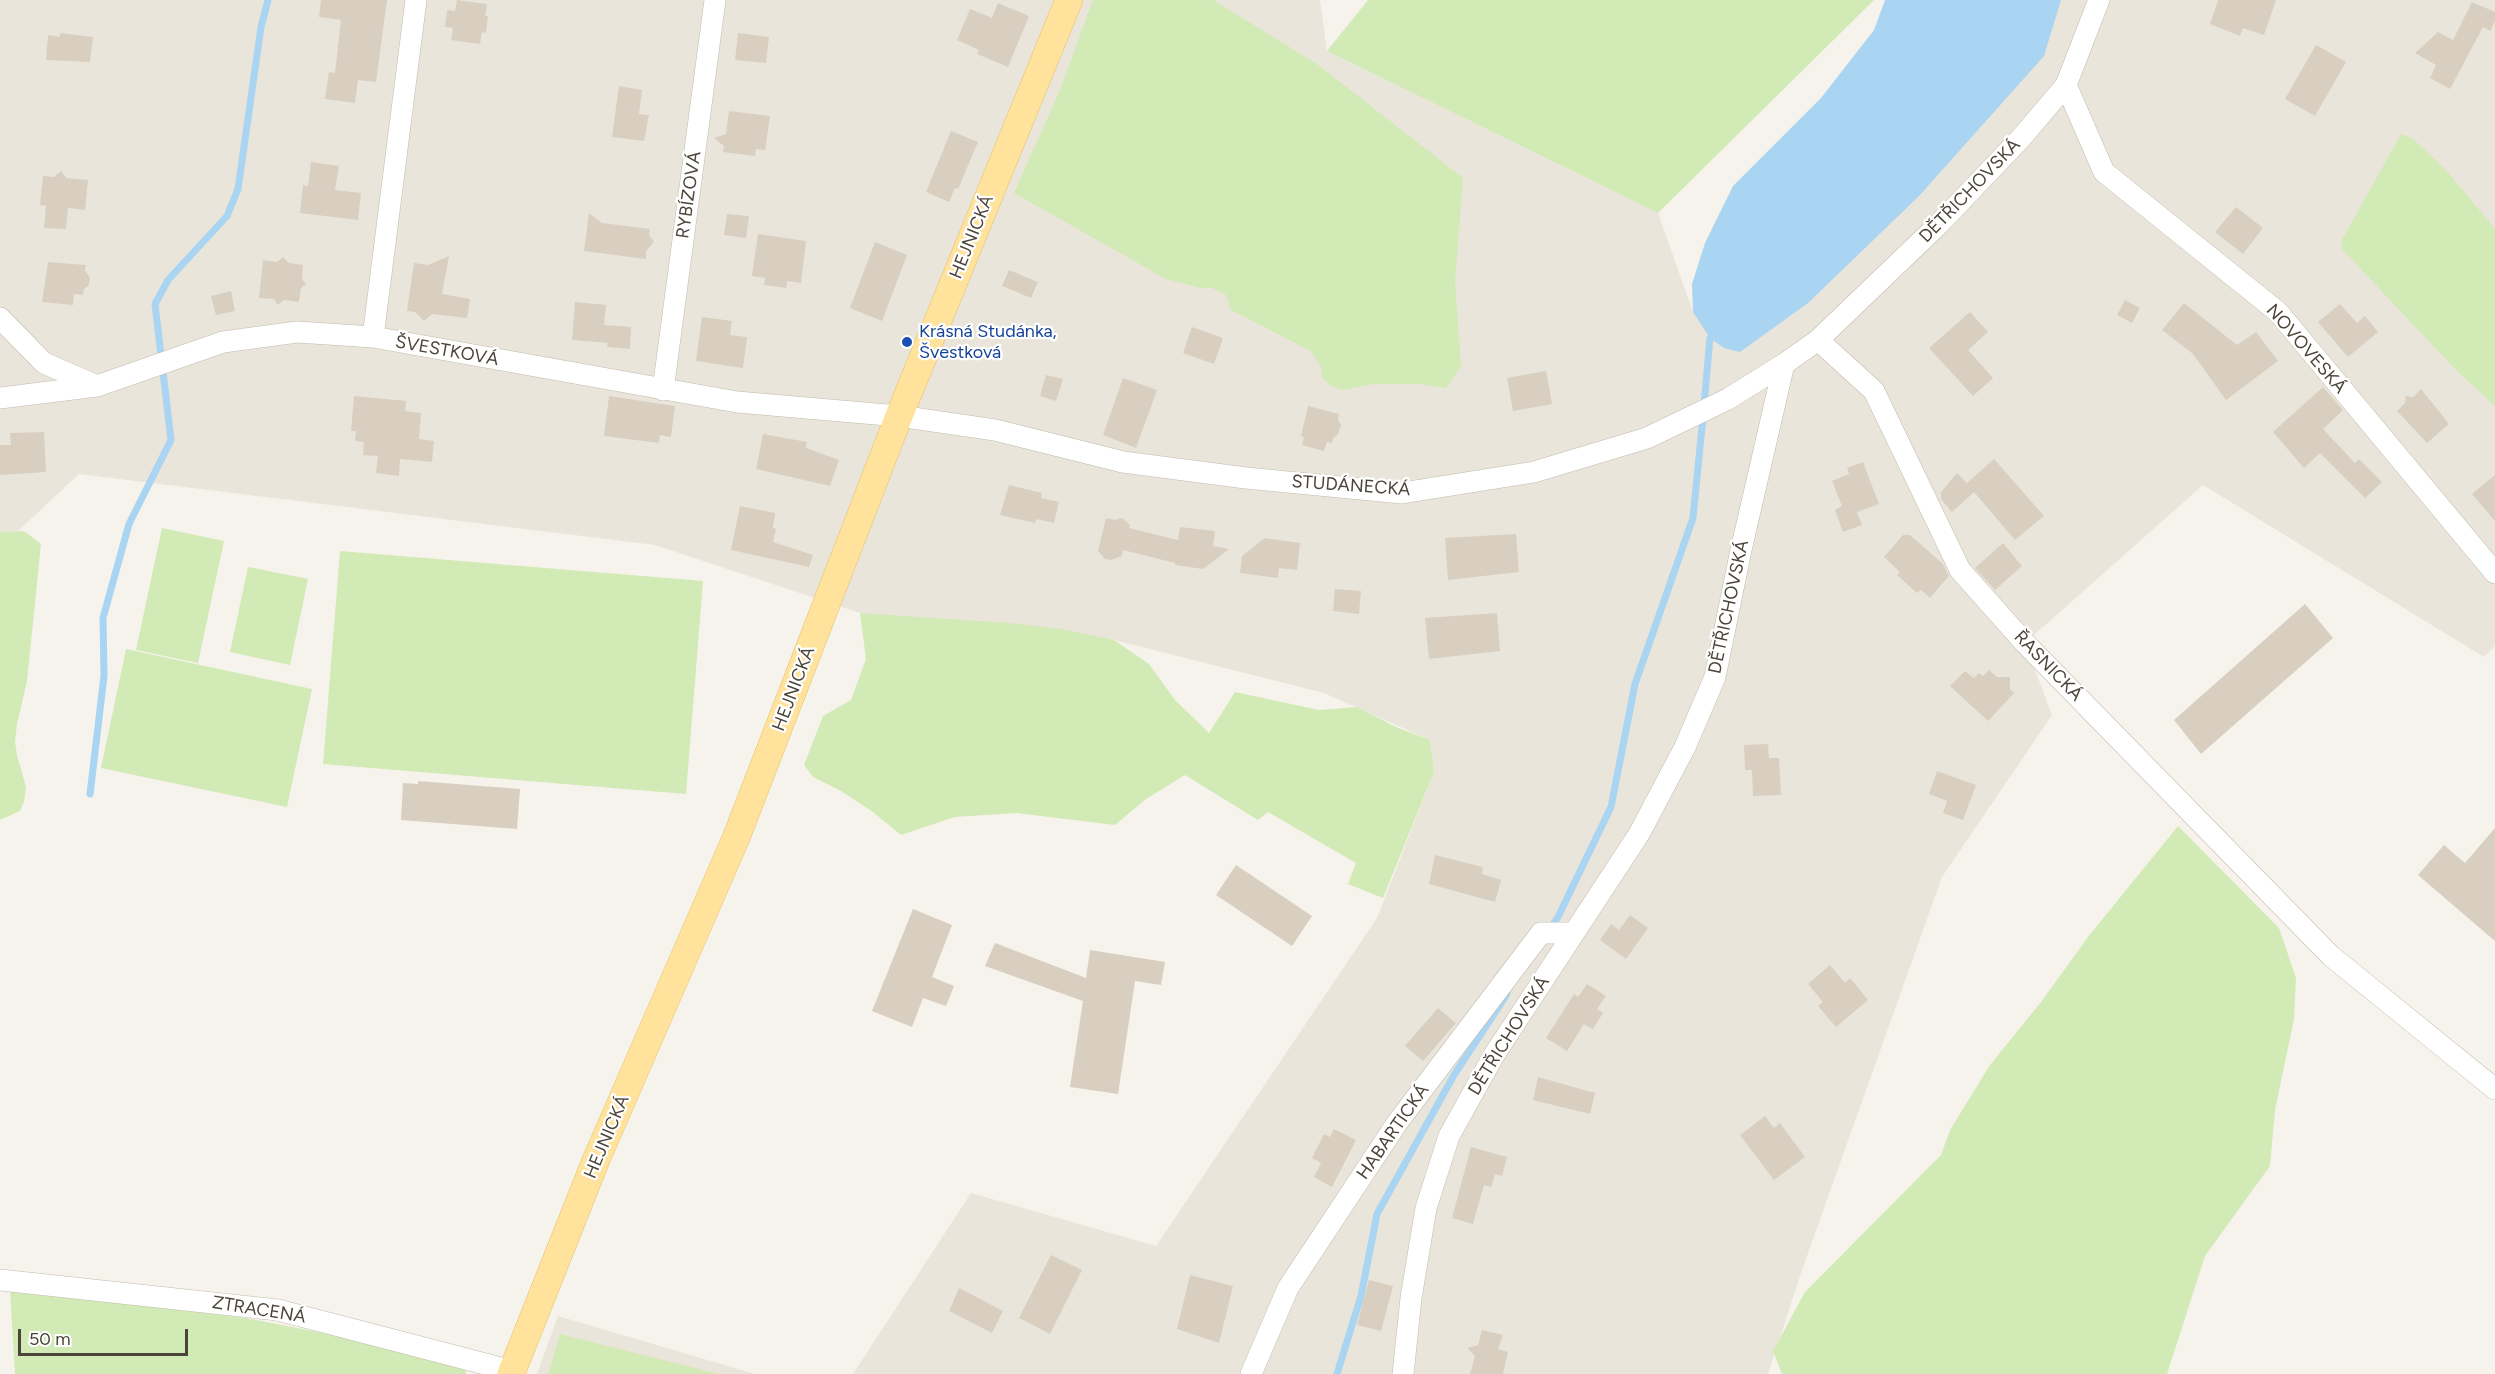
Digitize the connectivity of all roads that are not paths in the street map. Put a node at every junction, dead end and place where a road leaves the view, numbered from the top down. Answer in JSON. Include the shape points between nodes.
{"nodes":[{"id":1,"x":416,"y":0,"type":"edge"},
{"id":2,"x":715,"y":0,"type":"edge"},
{"id":3,"x":1069,"y":0,"type":"edge"},
{"id":4,"x":2099,"y":0,"type":"edge"},
{"id":5,"x":2066,"y":85,"type":"junction"},
{"id":6,"x":0,"y":318,"type":"edge"},
{"id":7,"x":373,"y":338,"type":"junction"},
{"id":8,"x":1818,"y":340,"type":"junction"},
{"id":9,"x":1784,"y":364,"type":"junction"},
{"id":10,"x":97,"y":387,"type":"junction"},
{"id":11,"x":663,"y":390,"type":"junction"},
{"id":12,"x":0,"y":398,"type":"edge"},
{"id":13,"x":899,"y":416,"type":"junction"},
{"id":14,"x":2495,"y":573,"type":"edge"},
{"id":15,"x":1574,"y":933,"type":"junction"},
{"id":16,"x":2495,"y":1089,"type":"edge"},
{"id":17,"x":0,"y":1280,"type":"edge"},
{"id":18,"x":511,"y":1372,"type":"edge"},
{"id":19,"x":1251,"y":1374,"type":"edge"},
{"id":20,"x":1403,"y":1374,"type":"edge"}],
"edges":[{"from":1,"to":7,"type":"street"},
{"from":2,"to":11,"type":"street","name":"RYBÍZOVÁ"},
{"from":3,"to":13,"type":"main road","name":"HEJNICKÁ"},
{"from":4,"to":5,"type":"street","name":"DĚTŘICHOVSKÁ"},
{"from":5,"to":8,"type":"street","name":"DĚTŘICHOVSKÁ","via":[[1939,224]]},
{"from":5,"to":14,"type":"street","name":"NOVOVESKÁ","via":[[2104,172],[2278,312]]},
{"from":6,"to":10,"type":"street","via":[[44,363]]},
{"from":7,"to":10,"type":"street","name":"ŠVESTKOVÁ","via":[[297,332],[223,342]]},
{"from":7,"to":11,"type":"street","name":"ŠVESTKOVÁ"},
{"from":8,"to":9,"type":"street","name":"DĚTŘICHOVSKÁ"},
{"from":8,"to":16,"type":"street","name":"ŘASNICKÁ","via":[[1874,392],[1960,570],[2025,643],[2331,956]]},
{"from":9,"to":13,"type":"street","name":"STUDÁNECKÁ","via":[[1728,399],[1647,438],[1534,472],[1402,493],[1123,462],[995,430]]},
{"from":9,"to":15,"type":"street","name":"DĚTŘICHOVSKÁ","via":[[1715,677],[1685,747],[1639,834]]},
{"from":10,"to":12,"type":"street","name":"ŠVESTKOVÁ"},
{"from":11,"to":13,"type":"street","name":"ŠVESTKOVÁ","via":[[737,402]]},
{"from":13,"to":18,"type":"main road","name":"HEJNICKÁ","via":[[736,838],[596,1160]]},
{"from":15,"to":19,"type":"street","name":"HABARTICKÁ","via":[[1540,933],[1397,1123],[1288,1288]]},
{"from":15,"to":20,"type":"street","name":"DĚTŘICHOVSKÁ","via":[[1494,1055],[1449,1136],[1426,1208]]},
{"from":17,"to":18,"type":"street","name":"ZTRACENÁ","via":[[278,1310]]}]}
